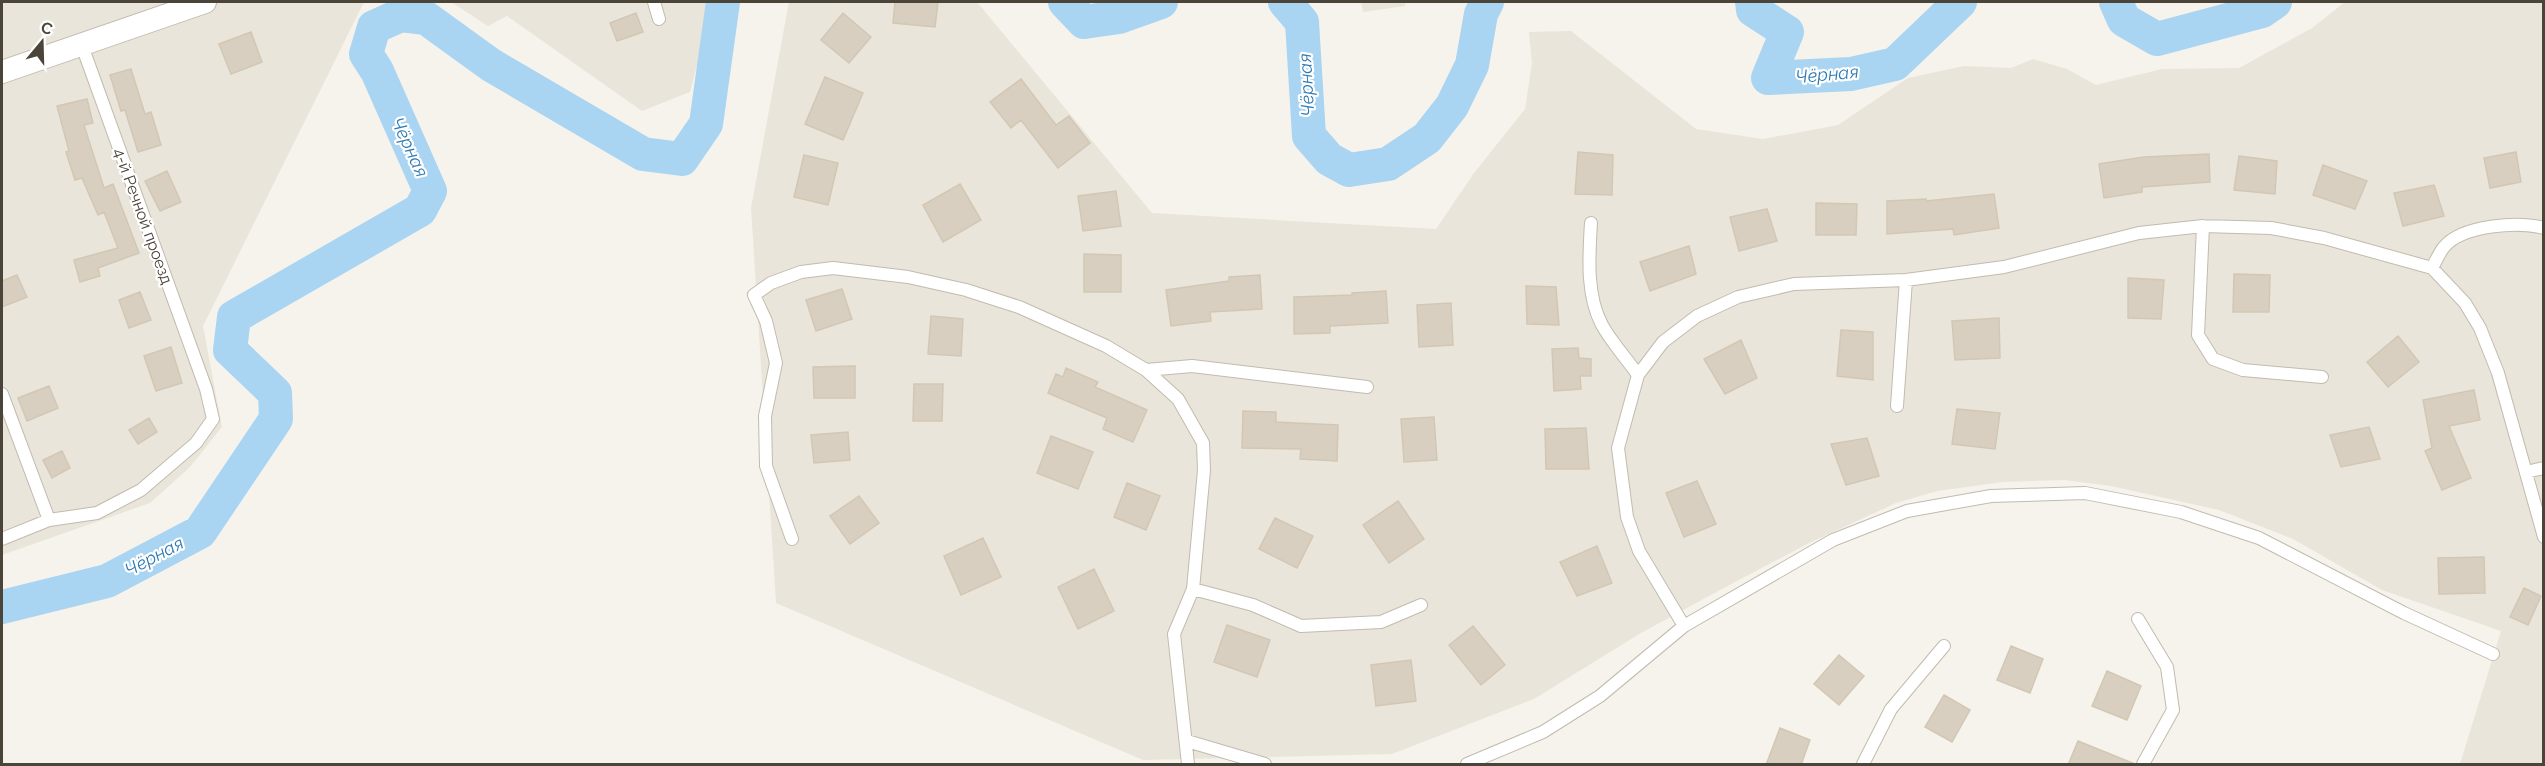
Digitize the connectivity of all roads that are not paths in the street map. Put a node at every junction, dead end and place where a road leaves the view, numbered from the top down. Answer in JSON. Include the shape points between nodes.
{"nodes":[{"id":1,"x":205,"y":2,"type":"edge"},
{"id":2,"x":654,"y":2,"type":"edge"},
{"id":3,"x":659,"y":19,"type":"dead end"},
{"id":4,"x":81,"y":43,"type":"junction"},
{"id":5,"x":2,"y":72,"type":"edge"},
{"id":6,"x":1591,"y":223,"type":"dead end"},
{"id":7,"x":2203,"y":226,"type":"junction"},
{"id":8,"x":2544,"y":228,"type":"edge"},
{"id":9,"x":2432,"y":268,"type":"junction"},
{"id":10,"x":1906,"y":280,"type":"junction"},
{"id":11,"x":1146,"y":370,"type":"junction"},
{"id":12,"x":1638,"y":375,"type":"junction"},
{"id":13,"x":2322,"y":377,"type":"dead end"},
{"id":14,"x":1367,"y":387,"type":"dead end"},
{"id":15,"x":2,"y":394,"type":"edge"},
{"id":16,"x":1897,"y":406,"type":"dead end"},
{"id":17,"x":2544,"y":468,"type":"edge"},
{"id":18,"x":2526,"y":472,"type":"junction"},
{"id":19,"x":49,"y":520,"type":"junction"},
{"id":20,"x":2544,"y":537,"type":"edge"},
{"id":21,"x":2,"y":539,"type":"edge"},
{"id":22,"x":792,"y":539,"type":"dead end"},
{"id":23,"x":1193,"y":589,"type":"junction"},
{"id":24,"x":1421,"y":605,"type":"dead end"},
{"id":25,"x":2138,"y":619,"type":"dead end"},
{"id":26,"x":1684,"y":626,"type":"junction"},
{"id":27,"x":1944,"y":646,"type":"dead end"},
{"id":28,"x":2493,"y":654,"type":"dead end"},
{"id":29,"x":1187,"y":741,"type":"junction"},
{"id":30,"x":1188,"y":765,"type":"edge"},
{"id":31,"x":1264,"y":765,"type":"edge"},
{"id":32,"x":1467,"y":765,"type":"edge"},
{"id":33,"x":1863,"y":765,"type":"edge"},
{"id":34,"x":2144,"y":765,"type":"edge"}],
"edges":[{"from":1,"to":4,"type":"street"},
{"from":2,"to":3,"type":"lane"},
{"from":4,"to":5,"type":"street"},
{"from":4,"to":19,"type":"lane","name":"4-й Речной проезд","via":[[206,389],[213,419],[196,443],[141,490],[97,513]]},
{"from":6,"to":12,"type":"lane","via":[[1589,265],[1593,301],[1602,325]]},
{"from":7,"to":9,"type":"lane","via":[[2271,228],[2324,238]]},
{"from":7,"to":10,"type":"lane","via":[[2139,233],[2004,267]]},
{"from":7,"to":13,"type":"lane","via":[[2198,335],[2213,359],[2243,370]]},
{"from":8,"to":9,"type":"lane","via":[[2500,224],[2463,235],[2445,246]]},
{"from":9,"to":18,"type":"lane","via":[[2465,303],[2480,328],[2498,373]]},
{"from":10,"to":12,"type":"lane","via":[[1794,284],[1738,297],[1697,316],[1663,342]]},
{"from":10,"to":16,"type":"lane"},
{"from":11,"to":14,"type":"lane","via":[[1192,366]]},
{"from":11,"to":22,"type":"lane","via":[[1106,346],[1019,307],[908,277],[833,268],[801,272],[771,283],[754,296],[766,321],[776,363],[765,416],[766,466]]},
{"from":11,"to":23,"type":"lane","via":[[1178,399],[1203,443]]},
{"from":12,"to":26,"type":"lane","via":[[1618,448],[1627,517],[1639,551]]},
{"from":15,"to":19,"type":"lane"},
{"from":17,"to":18,"type":"lane"},
{"from":18,"to":20,"type":"lane"},
{"from":19,"to":21,"type":"lane","name":"4-й Речной проезд"},
{"from":23,"to":24,"type":"lane","via":[[1253,605],[1301,626],[1381,622]]},
{"from":23,"to":29,"type":"lane","via":[[1174,634]]},
{"from":25,"to":34,"type":"lane","via":[[2167,667],[2173,710]]},
{"from":26,"to":28,"type":"lane","via":[[1833,540],[1907,511],[1991,496],[2085,493],[2181,512],[2259,538]]},
{"from":26,"to":32,"type":"lane","via":[[1600,696],[1543,732]]},
{"from":27,"to":33,"type":"lane","via":[[1891,709]]},
{"from":29,"to":30,"type":"lane"},
{"from":29,"to":31,"type":"lane"}]}
